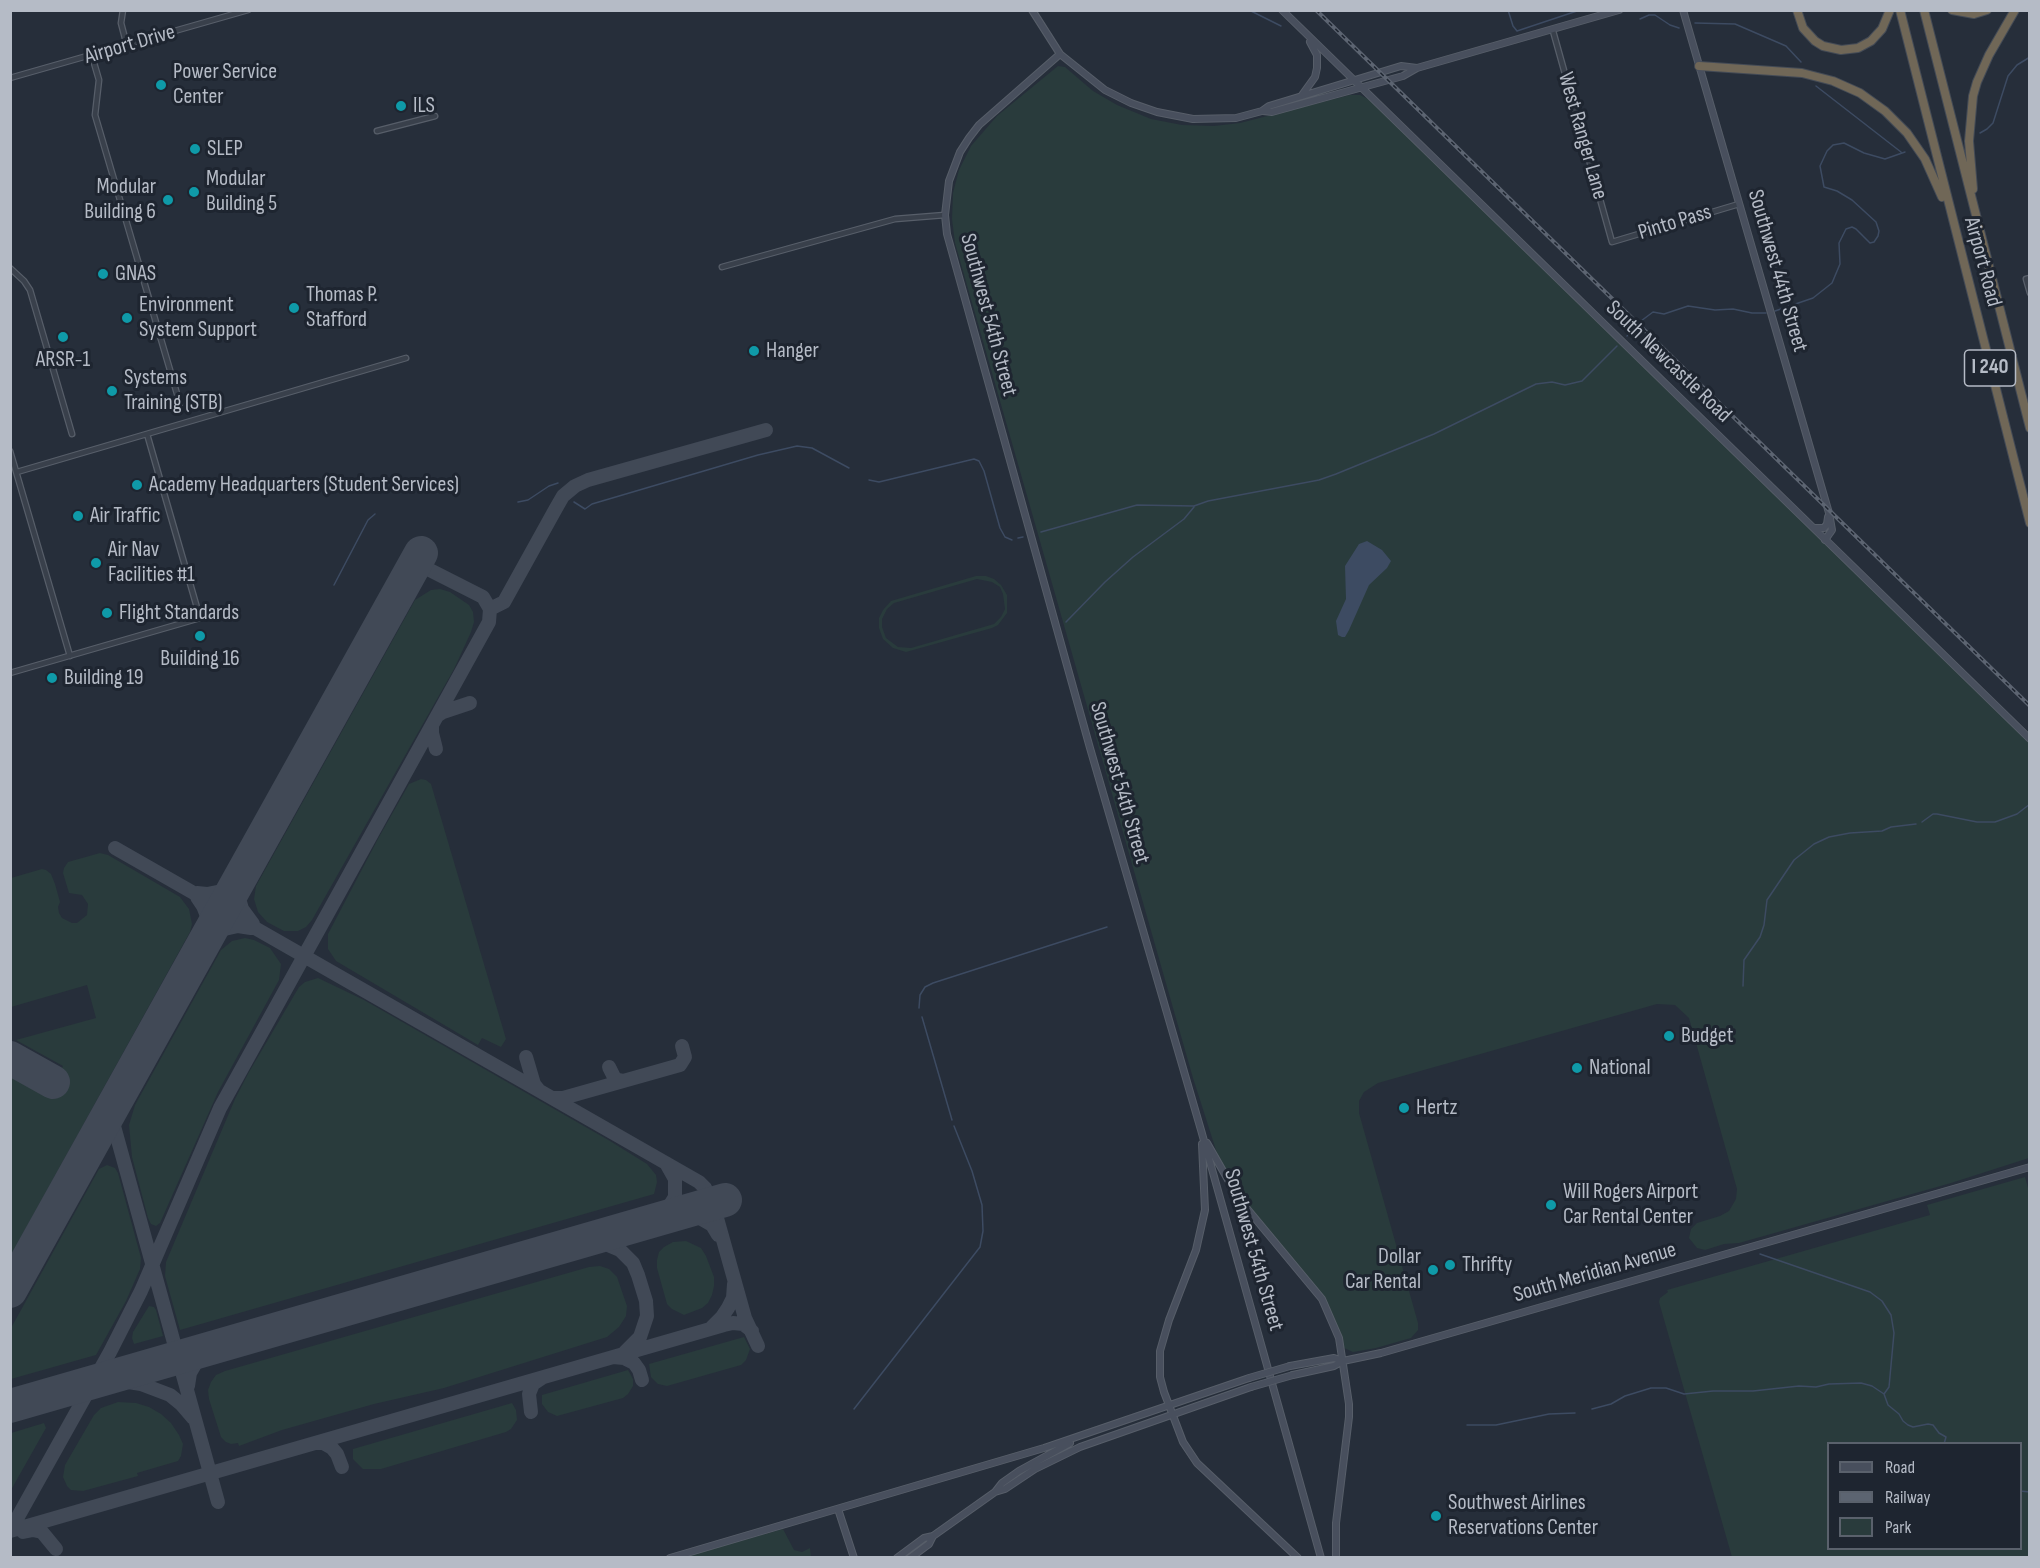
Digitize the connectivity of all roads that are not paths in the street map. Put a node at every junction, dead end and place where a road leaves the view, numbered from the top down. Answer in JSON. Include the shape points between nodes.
{"nodes":[{"id":1,"x":123,"y":10,"type":"edge"},
{"id":2,"x":248,"y":10,"type":"edge"},
{"id":3,"x":1032,"y":10,"type":"edge"},
{"id":4,"x":1282,"y":10,"type":"edge"},
{"id":5,"x":1619,"y":10,"type":"edge"},
{"id":6,"x":1683,"y":10,"type":"edge"},
{"id":7,"x":1797,"y":10,"type":"edge"},
{"id":8,"x":1890,"y":10,"type":"edge"},
{"id":9,"x":1900,"y":10,"type":"edge"},
{"id":10,"x":1924,"y":10,"type":"edge"},
{"id":11,"x":1952,"y":10,"type":"edge"},
{"id":12,"x":1987,"y":10,"type":"edge"},
{"id":13,"x":2015,"y":10,"type":"edge"},
{"id":14,"x":1553,"y":31,"type":"junction"},
{"id":15,"x":1305,"y":33,"type":"junction"},
{"id":16,"x":127,"y":46,"type":"junction"},
{"id":17,"x":1060,"y":54,"type":"junction"},
{"id":18,"x":92,"y":56,"type":"junction"},
{"id":19,"x":1699,"y":66,"type":"junction"},
{"id":20,"x":1417,"y":68,"type":"junction"},
{"id":21,"x":10,"y":78,"type":"edge"},
{"id":22,"x":1353,"y":80,"type":"junction"},
{"id":23,"x":1361,"y":88,"type":"junction"},
{"id":24,"x":1302,"y":96,"type":"junction"},
{"id":25,"x":1262,"y":111,"type":"junction"},
{"id":26,"x":435,"y":116,"type":"dead end"},
{"id":27,"x":377,"y":131,"type":"dead end"},
{"id":28,"x":1739,"y":204,"type":"junction"},
{"id":29,"x":1975,"y":213,"type":"junction"},
{"id":30,"x":1950,"y":214,"type":"junction"},
{"id":31,"x":945,"y":215,"type":"junction"},
{"id":32,"x":1612,"y":242,"type":"joint"},
{"id":33,"x":722,"y":267,"type":"dead end"},
{"id":34,"x":10,"y":268,"type":"edge"},
{"id":35,"x":2030,"y":278,"type":"edge"},
{"id":36,"x":2030,"y":293,"type":"edge"},
{"id":37,"x":406,"y":358,"type":"dead end"},
{"id":38,"x":180,"y":404,"type":"dead end"},
{"id":39,"x":2030,"y":428,"type":"edge"},
{"id":40,"x":72,"y":434,"type":"dead end"},
{"id":41,"x":147,"y":434,"type":"junction"},
{"id":42,"x":10,"y":452,"type":"edge"},
{"id":43,"x":16,"y":472,"type":"junction"},
{"id":44,"x":1829,"y":513,"type":"junction"},
{"id":45,"x":2030,"y":523,"type":"edge"},
{"id":46,"x":1812,"y":527,"type":"junction"},
{"id":47,"x":1825,"y":540,"type":"junction"},
{"id":48,"x":70,"y":656,"type":"junction"},
{"id":49,"x":10,"y":674,"type":"edge"},
{"id":50,"x":2030,"y":739,"type":"edge"},
{"id":51,"x":1201,"y":1130,"type":"junction"},
{"id":52,"x":2030,"y":1167,"type":"edge"},
{"id":53,"x":1343,"y":1361,"type":"junction"},
{"id":54,"x":1167,"y":1405,"type":"junction"},
{"id":55,"x":1172,"y":1414,"type":"junction"},
{"id":56,"x":1092,"y":1432,"type":"junction"},
{"id":57,"x":995,"y":1492,"type":"junction"},
{"id":58,"x":838,"y":1509,"type":"junction"},
{"id":59,"x":933,"y":1536,"type":"junction"},
{"id":60,"x":670,"y":1557,"type":"edge"},
{"id":61,"x":853,"y":1557,"type":"edge"},
{"id":62,"x":897,"y":1557,"type":"edge"},
{"id":63,"x":910,"y":1557,"type":"edge"},
{"id":64,"x":1298,"y":1557,"type":"edge"},
{"id":65,"x":1321,"y":1557,"type":"edge"},
{"id":66,"x":1336,"y":1557,"type":"edge"}],
"edges":[{"from":1,"to":16,"type":"street","via":[[121,24]]},
{"from":2,"to":16,"type":"street","name":"Airport Drive"},
{"from":3,"to":17,"type":"main road"},
{"from":4,"to":15,"type":"main road","name":"South Newcastle Road"},
{"from":5,"to":14,"type":"main road"},
{"from":6,"to":19,"type":"main road","name":"Southwest 44th Street"},
{"from":7,"to":8,"type":"highway","via":[[1803,28],[1815,41],[1841,50],[1871,41],[1882,29]]},
{"from":9,"to":30,"type":"highway","name":"Airport Road","number":"I 240"},
{"from":10,"to":29,"type":"highway","name":"Airport Road","number":"I 240"},
{"from":11,"to":12,"type":"highway","via":[[1974,14]]},
{"from":13,"to":29,"type":"highway","via":[[1989,55],[1973,96],[1969,141]]},
{"from":14,"to":20,"type":"main road"},
{"from":14,"to":32,"type":"street","name":"West Ranger Lane"},
{"from":15,"to":22,"type":"main road","name":"South Newcastle Road"},
{"from":15,"to":24,"type":"main road","via":[[1317,55],[1317,68]]},
{"from":16,"to":18,"type":"street","name":"Airport Drive"},
{"from":17,"to":25,"type":"main road","via":[[1105,90],[1156,112],[1215,120]]},
{"from":17,"to":31,"type":"main road","name":"Southwest 54th Street","via":[[969,138],[949,181]]},
{"from":18,"to":21,"type":"street","name":"Airport Drive"},
{"from":18,"to":38,"type":"street","via":[[99,80],[95,115]]},
{"from":19,"to":28,"type":"main road","name":"Southwest 44th Street"},
{"from":19,"to":30,"type":"highway","via":[[1802,73],[1860,93],[1886,111],[1907,133],[1925,159]]},
{"from":20,"to":22,"type":"main road","via":[[1401,66]]},
{"from":20,"to":23,"type":"main road"},
{"from":22,"to":23,"type":"main road","name":"South Newcastle Road"},
{"from":22,"to":24,"type":"main road"},
{"from":23,"to":25,"type":"main road","via":[[1272,112]]},
{"from":23,"to":46,"type":"main road","name":"South Newcastle Road"},
{"from":24,"to":25,"type":"main road"},
{"from":26,"to":27,"type":"street"},
{"from":28,"to":32,"type":"street","name":"Pinto Pass"},
{"from":28,"to":44,"type":"main road","name":"Southwest 44th Street"},
{"from":29,"to":39,"type":"highway","name":"Airport Road","number":"I 240"},
{"from":30,"to":45,"type":"highway","name":"Airport Road","number":"I 240"},
{"from":31,"to":33,"type":"street","via":[[895,219]]},
{"from":31,"to":51,"type":"main road","name":"Southwest 54th Street","via":[[956,268]]},
{"from":34,"to":40,"type":"street","via":[[30,290]]},
{"from":35,"to":36,"type":"street","via":[[2025,279]]},
{"from":37,"to":41,"type":"street"},
{"from":41,"to":43,"type":"street"},
{"from":41,"to":48,"type":"street","via":[[200,618]]},
{"from":42,"to":43,"type":"street"},
{"from":43,"to":48,"type":"street"},
{"from":44,"to":46,"type":"main road","via":[[1824,528]]},
{"from":44,"to":47,"type":"main road","name":"Southwest 44th Street","via":[[1832,530]]},
{"from":46,"to":47,"type":"main road","name":"South Newcastle Road"},
{"from":47,"to":50,"type":"main road","name":"South Newcastle Road"},
{"from":48,"to":49,"type":"street"},
{"from":51,"to":53,"type":"main road","via":[[1239,1198],[1322,1299],[1333,1321]]},
{"from":51,"to":54,"type":"main road","via":[[1205,1192],[1202,1228],[1160,1351],[1160,1377]]},
{"from":51,"to":65,"type":"main road","name":"Southwest 54th Street"},
{"from":52,"to":53,"type":"main road","name":"South Meridian Avenue","via":[[1365,1358]]},
{"from":53,"to":54,"type":"main road","name":"South Meridian Avenue","bridge":true,"via":[[1334,1358],[1290,1366]]},
{"from":53,"to":55,"type":"main road","name":"South Meridian Avenue","bridge":true},
{"from":53,"to":66,"type":"main road","via":[[1349,1424],[1336,1523]]},
{"from":54,"to":55,"type":"main road"},
{"from":54,"to":56,"type":"main road","name":"South Meridian Avenue"},
{"from":55,"to":57,"type":"main road","name":"South Meridian Avenue","via":[[1080,1447]]},
{"from":55,"to":64,"type":"main road","via":[[1197,1463]]},
{"from":56,"to":57,"type":"main road","via":[[1019,1471]]},
{"from":56,"to":58,"type":"main road"},
{"from":57,"to":59,"type":"main road"},
{"from":58,"to":60,"type":"main road"},
{"from":58,"to":61,"type":"main road"},
{"from":59,"to":62,"type":"main road"},
{"from":59,"to":63,"type":"main road"}]}
